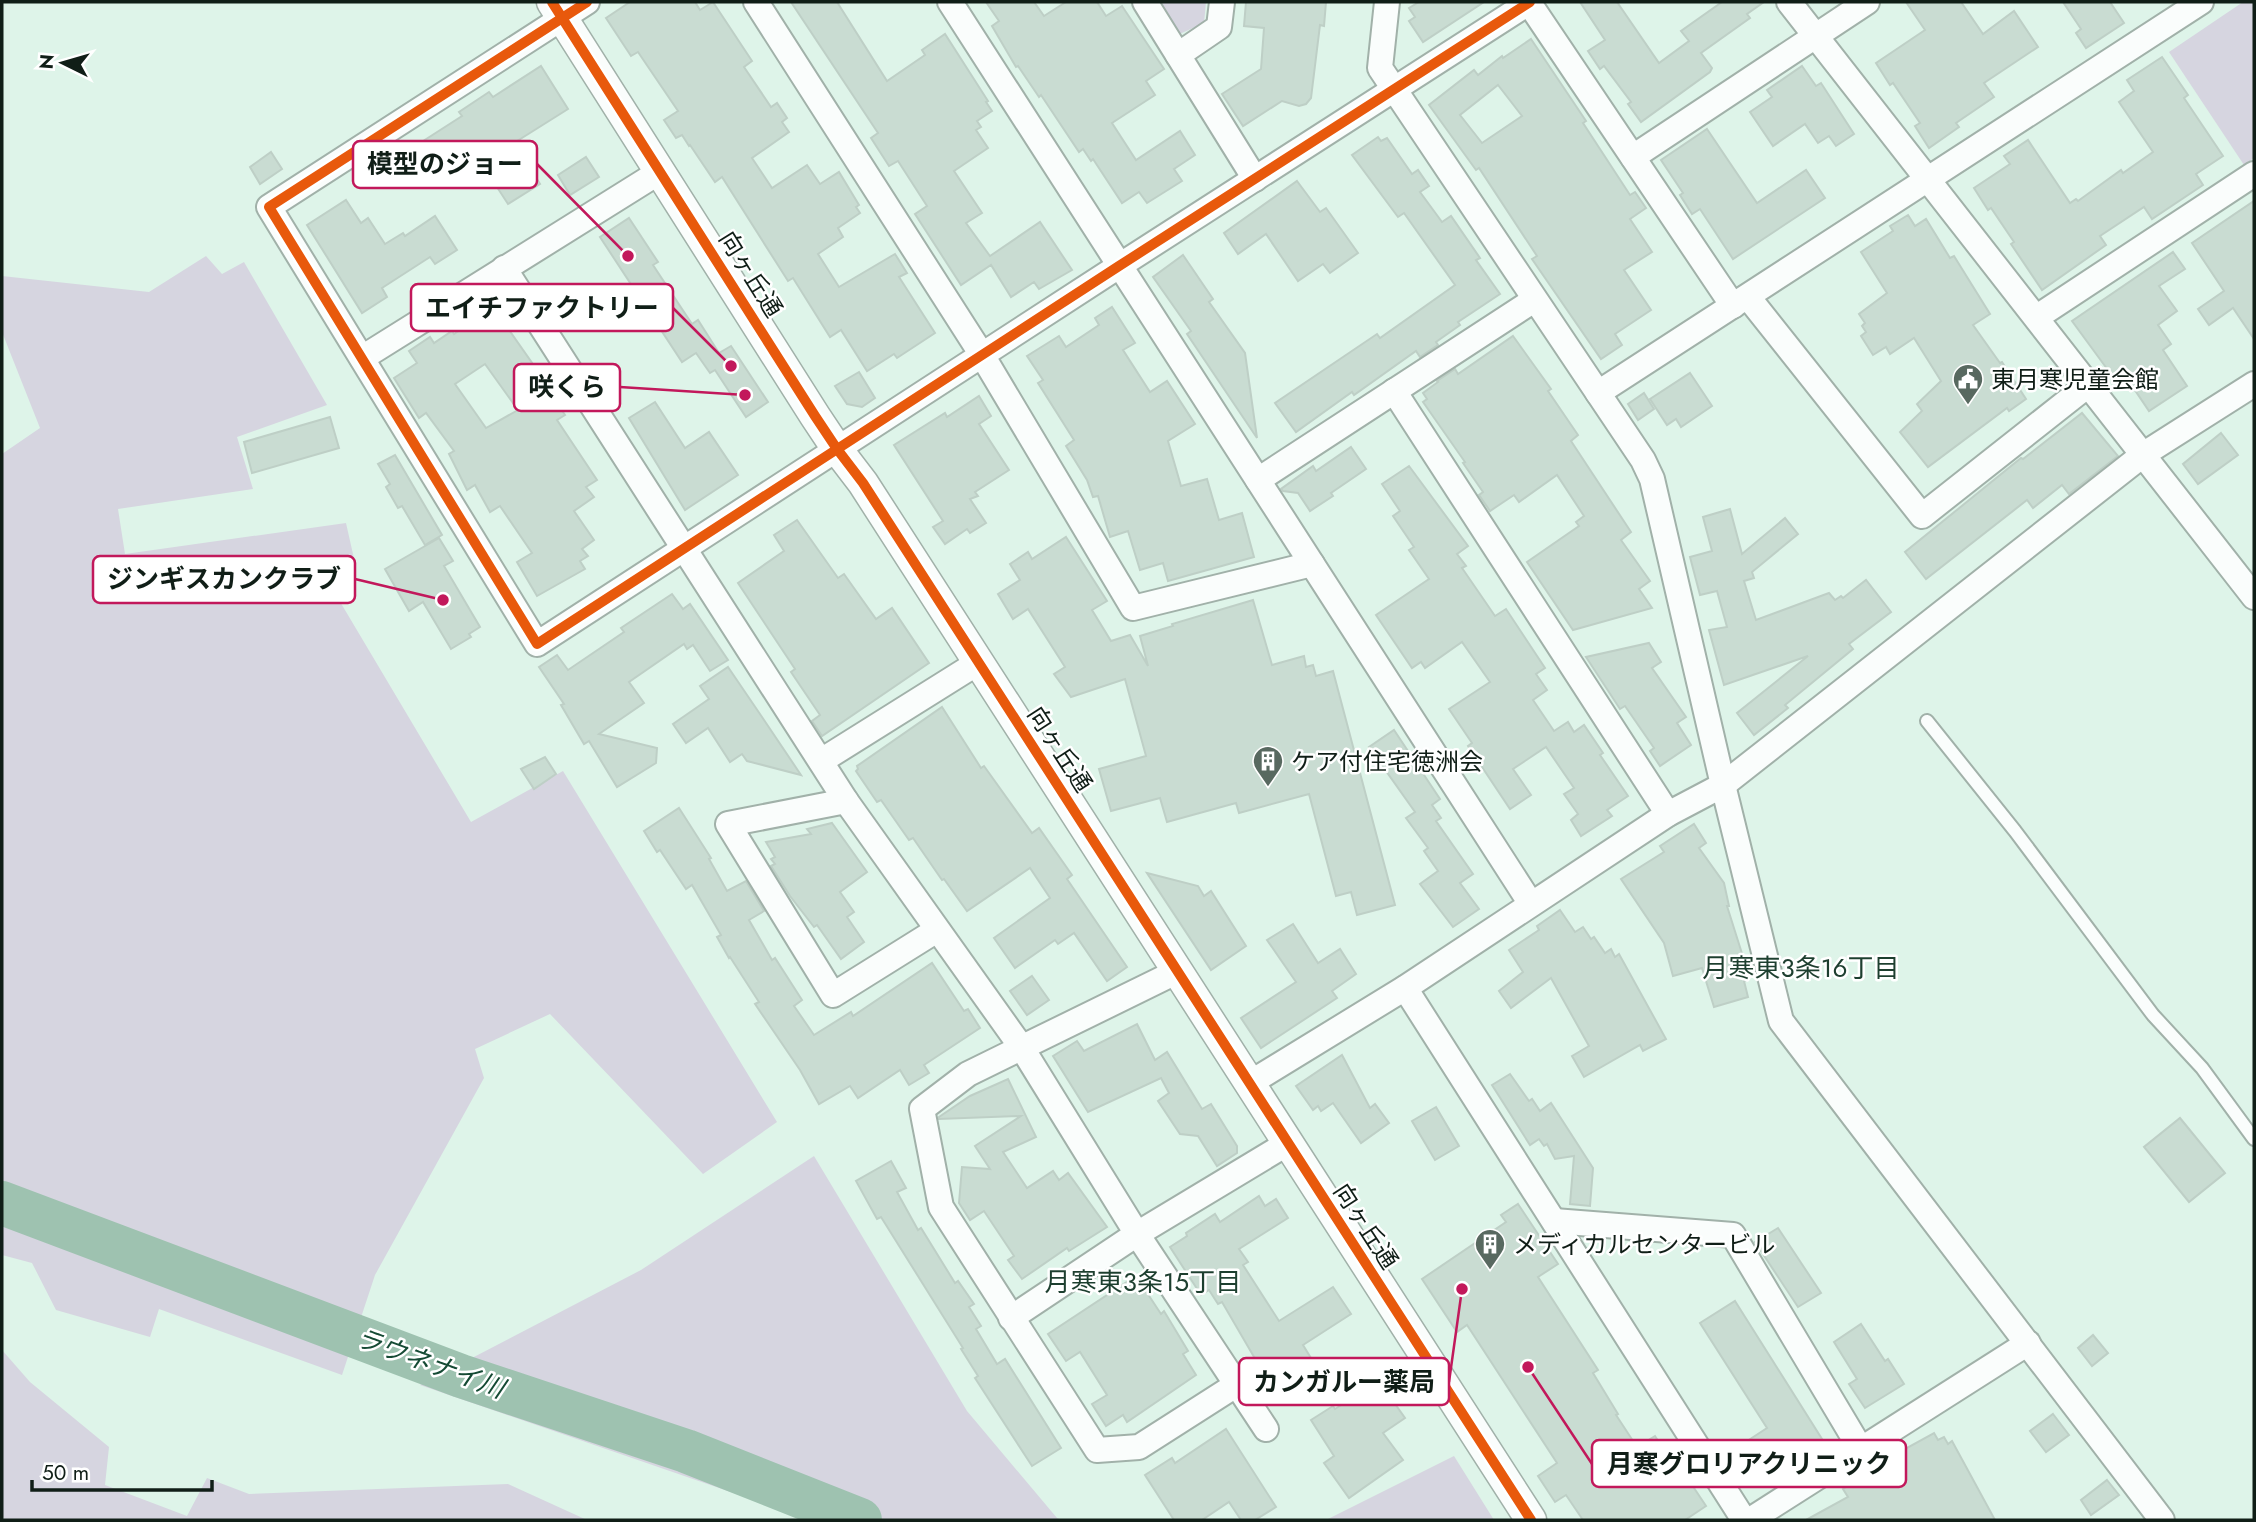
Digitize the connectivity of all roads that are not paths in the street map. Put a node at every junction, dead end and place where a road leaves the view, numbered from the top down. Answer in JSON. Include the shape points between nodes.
{"nodes":[{"id":1,"x":755,"y":2,"type":"edge"},
{"id":2,"x":950,"y":2,"type":"edge"},
{"id":3,"x":1145,"y":2,"type":"edge"},
{"id":4,"x":1222,"y":2,"type":"edge"},
{"id":5,"x":1387,"y":2,"type":"edge"},
{"id":6,"x":1530,"y":2,"type":"edge"},
{"id":7,"x":1789,"y":2,"type":"edge"},
{"id":8,"x":1867,"y":2,"type":"edge"},
{"id":9,"x":2201,"y":2,"type":"edge"},
{"id":10,"x":567,"y":7,"type":"edge"},
{"id":11,"x":1816,"y":35,"type":"junction"},
{"id":12,"x":1178,"y":55,"type":"junction"},
{"id":13,"x":1394,"y":90,"type":"junction"},
{"id":14,"x":1633,"y":157,"type":"junction"},
{"id":15,"x":661,"y":171,"type":"junction"},
{"id":16,"x":2254,"y":174,"type":"edge"},
{"id":17,"x":1255,"y":179,"type":"junction"},
{"id":18,"x":1927,"y":179,"type":"junction"},
{"id":19,"x":1119,"y":265,"type":"junction"},
{"id":20,"x":504,"y":268,"type":"junction"},
{"id":21,"x":1534,"y":300,"type":"junction"},
{"id":22,"x":1741,"y":302,"type":"junction"},
{"id":23,"x":2036,"y":317,"type":"junction"},
{"id":24,"x":982,"y":355,"type":"junction"},
{"id":25,"x":362,"y":358,"type":"junction"},
{"id":26,"x":2254,"y":384,"type":"edge"},
{"id":27,"x":2088,"y":385,"type":"junction"},
{"id":28,"x":1394,"y":391,"type":"junction"},
{"id":29,"x":1598,"y":393,"type":"junction"},
{"id":30,"x":837,"y":449,"type":"junction"},
{"id":31,"x":2144,"y":454,"type":"junction"},
{"id":32,"x":1258,"y":480,"type":"junction"},
{"id":33,"x":684,"y":547,"type":"junction"},
{"id":34,"x":1312,"y":564,"type":"junction"},
{"id":35,"x":2254,"y":597,"type":"edge"},
{"id":36,"x":979,"y":662,"type":"junction"},
{"id":37,"x":1927,"y":721,"type":"dead end"},
{"id":38,"x":821,"y":761,"type":"junction"},
{"id":39,"x":1723,"y":785,"type":"junction"},
{"id":40,"x":846,"y":801,"type":"junction"},
{"id":41,"x":1668,"y":814,"type":"junction"},
{"id":42,"x":1531,"y":904,"type":"junction"},
{"id":43,"x":937,"y":930,"type":"junction"},
{"id":44,"x":1178,"y":971,"type":"junction"},
{"id":45,"x":1405,"y":988,"type":"junction"},
{"id":46,"x":1022,"y":1048,"type":"junction"},
{"id":47,"x":1250,"y":1083,"type":"junction"},
{"id":48,"x":2254,"y":1139,"type":"edge"},
{"id":49,"x":1288,"y":1143,"type":"junction"},
{"id":50,"x":1554,"y":1221,"type":"junction"},
{"id":51,"x":1137,"y":1234,"type":"junction"},
{"id":52,"x":1011,"y":1318,"type":"junction"},
{"id":53,"x":2028,"y":1343,"type":"junction"},
{"id":54,"x":1236,"y":1385,"type":"junction"},
{"id":55,"x":1266,"y":1429,"type":"dead end"},
{"id":56,"x":1860,"y":1448,"type":"junction"},
{"id":57,"x":1531,"y":1520,"type":"edge"},
{"id":58,"x":1744,"y":1520,"type":"edge"},
{"id":59,"x":1750,"y":1520,"type":"edge"},
{"id":60,"x":2162,"y":1520,"type":"edge"}],
"edges":[{"from":1,"to":24,"type":"street"},
{"from":2,"to":19,"type":"street"},
{"from":3,"to":12,"type":"street"},
{"from":4,"to":12,"type":"street","via":[[1219,27]]},
{"from":5,"to":13,"type":"street","via":[[1380,68]]},
{"from":6,"to":13,"type":"street"},
{"from":6,"to":14,"type":"street"},
{"from":7,"to":11,"type":"street"},
{"from":8,"to":11,"type":"street"},
{"from":9,"to":18,"type":"street"},
{"from":10,"to":15,"type":"street","name":"向ヶ丘通"},
{"from":10,"to":25,"type":"street","via":[[269,206]]},
{"from":11,"to":14,"type":"street"},
{"from":11,"to":18,"type":"street"},
{"from":12,"to":17,"type":"street"},
{"from":13,"to":17,"type":"street"},
{"from":13,"to":21,"type":"street"},
{"from":14,"to":22,"type":"street"},
{"from":15,"to":20,"type":"street"},
{"from":15,"to":30,"type":"street","name":"向ヶ丘通"},
{"from":16,"to":23,"type":"street"},
{"from":17,"to":19,"type":"street"},
{"from":18,"to":22,"type":"street"},
{"from":18,"to":23,"type":"street"},
{"from":19,"to":24,"type":"street"},
{"from":19,"to":32,"type":"street"},
{"from":20,"to":25,"type":"street"},
{"from":20,"to":33,"type":"street"},
{"from":21,"to":28,"type":"street"},
{"from":21,"to":29,"type":"street"},
{"from":22,"to":27,"type":"street","via":[[1922,516]]},
{"from":22,"to":29,"type":"street"},
{"from":23,"to":27,"type":"street"},
{"from":24,"to":30,"type":"street"},
{"from":24,"to":34,"type":"street","via":[[1133,608]]},
{"from":25,"to":33,"type":"street","via":[[537,644]]},
{"from":26,"to":31,"type":"street"},
{"from":27,"to":31,"type":"street"},
{"from":28,"to":32,"type":"street"},
{"from":28,"to":41,"type":"street"},
{"from":29,"to":39,"type":"street","via":[[1652,479]]},
{"from":30,"to":33,"type":"street"},
{"from":30,"to":36,"type":"street","name":"向ヶ丘通"},
{"from":31,"to":35,"type":"street"},
{"from":31,"to":39,"type":"street"},
{"from":32,"to":34,"type":"street"},
{"from":33,"to":38,"type":"street"},
{"from":34,"to":42,"type":"street"},
{"from":36,"to":38,"type":"street"},
{"from":36,"to":44,"type":"street","name":"向ヶ丘通"},
{"from":37,"to":48,"type":"lane"},
{"from":38,"to":40,"type":"street"},
{"from":39,"to":41,"type":"street"},
{"from":39,"to":53,"type":"street","via":[[1781,1021]]},
{"from":40,"to":43,"type":"street"},
{"from":40,"to":43,"type":"street","via":[[728,824],[833,995]]},
{"from":41,"to":42,"type":"street"},
{"from":42,"to":45,"type":"street"},
{"from":43,"to":46,"type":"street"},
{"from":44,"to":46,"type":"street"},
{"from":44,"to":47,"type":"street","name":"向ヶ丘通"},
{"from":45,"to":47,"type":"street"},
{"from":45,"to":50,"type":"street"},
{"from":46,"to":51,"type":"street"},
{"from":46,"to":52,"type":"street","via":[[968,1074],[922,1109],[941,1207]]},
{"from":47,"to":49,"type":"street","name":"向ヶ丘通"},
{"from":49,"to":51,"type":"street"},
{"from":49,"to":57,"type":"street","name":"向ヶ丘通"},
{"from":50,"to":56,"type":"street","via":[[1733,1236]]},
{"from":50,"to":58,"type":"street"},
{"from":51,"to":52,"type":"street"},
{"from":51,"to":54,"type":"street"},
{"from":52,"to":54,"type":"street","via":[[1097,1450],[1139,1447]]},
{"from":53,"to":56,"type":"street"},
{"from":53,"to":60,"type":"street"},
{"from":54,"to":55,"type":"street"},
{"from":56,"to":59,"type":"street"}]}
